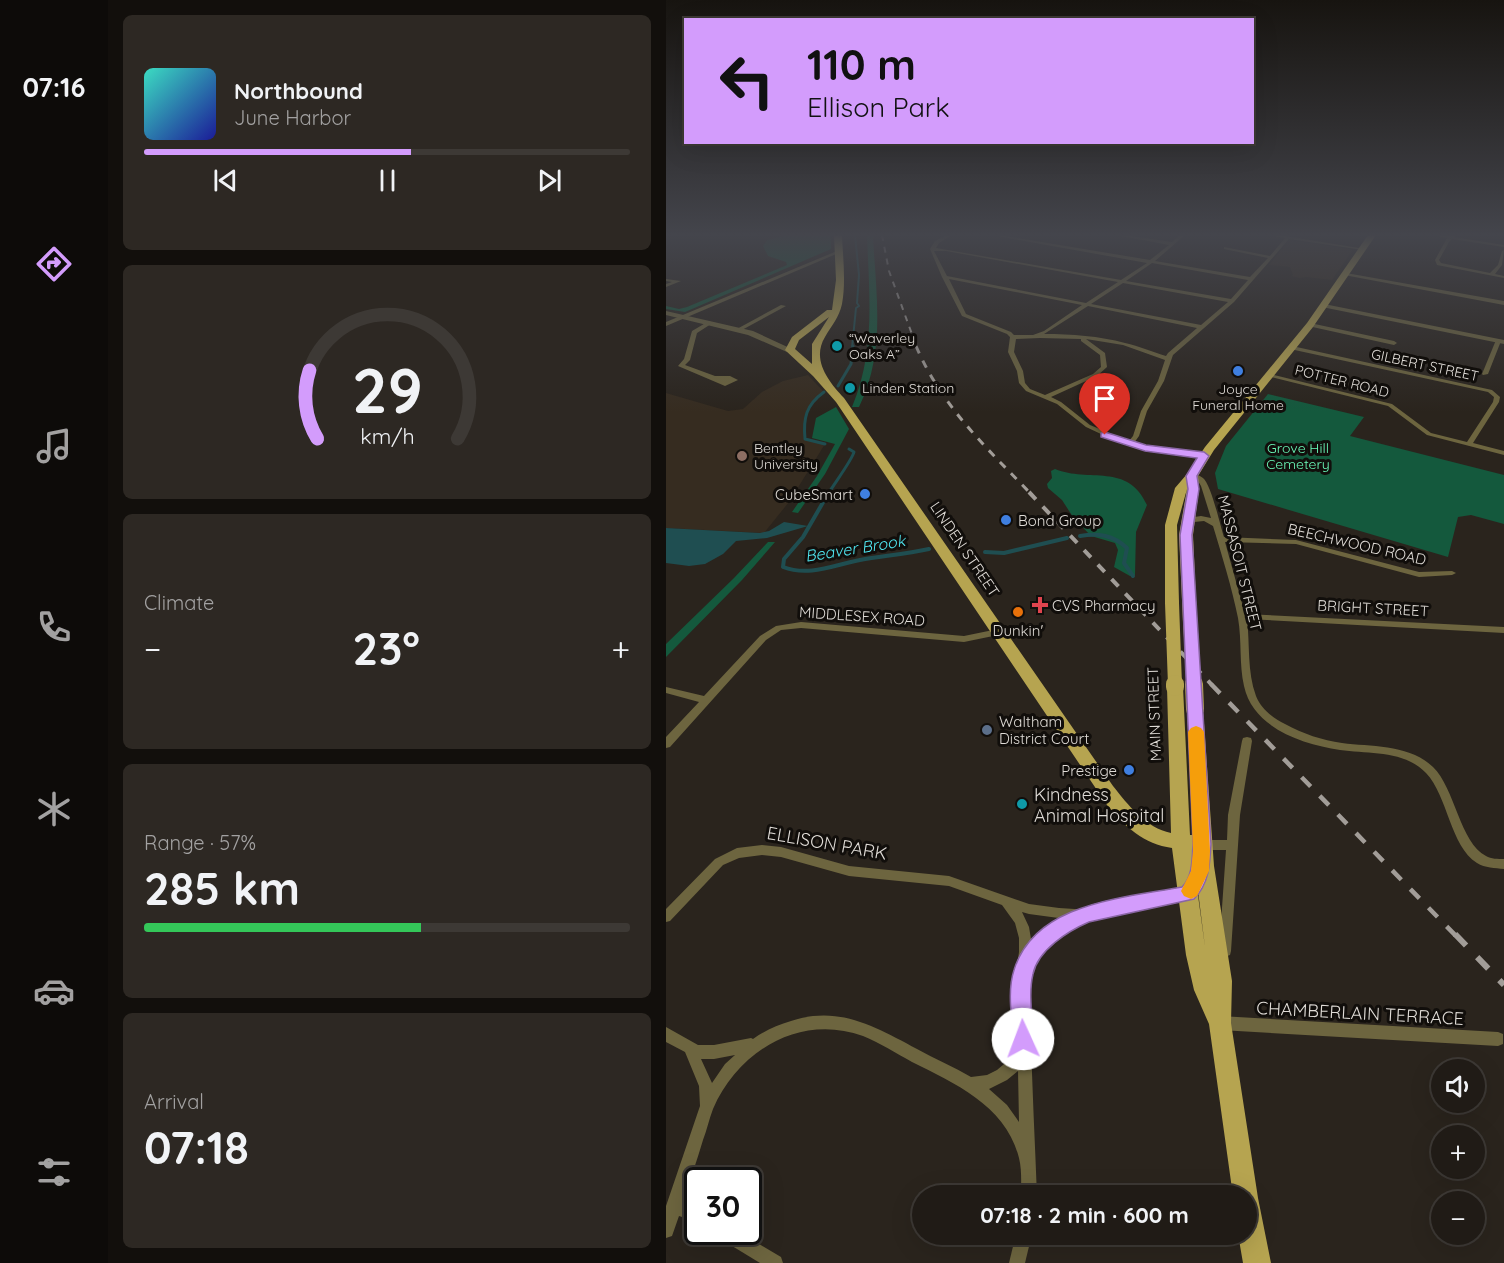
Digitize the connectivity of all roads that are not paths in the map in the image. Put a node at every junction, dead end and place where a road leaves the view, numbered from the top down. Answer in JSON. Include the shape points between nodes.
{"nodes":[{"id":1,"x":738,"y":294,"type":"edge"},
{"id":2,"x":838,"y":294,"type":"edge"},
{"id":3,"x":953,"y":294,"type":"edge"},
{"id":4,"x":1033,"y":294,"type":"edge"},
{"id":5,"x":1102,"y":294,"type":"edge"},
{"id":6,"x":1193,"y":294,"type":"edge"},
{"id":7,"x":1238,"y":294,"type":"edge"},
{"id":8,"x":1332,"y":294,"type":"edge"},
{"id":9,"x":1455,"y":294,"type":"edge"},
{"id":10,"x":1232,"y":301,"type":"junction"},
{"id":11,"x":838,"y":302,"type":"junction"},
{"id":12,"x":1504,"y":303,"type":"edge"},
{"id":13,"x":1086,"y":304,"type":"junction"},
{"id":14,"x":783,"y":306,"type":"dead end"},
{"id":15,"x":1324,"y":306,"type":"junction"},
{"id":16,"x":666,"y":313,"type":"edge"},
{"id":17,"x":683,"y":317,"type":"junction"},
{"id":18,"x":709,"y":323,"type":"junction"},
{"id":19,"x":666,"y":324,"type":"edge"},
{"id":20,"x":1310,"y":325,"type":"junction"},
{"id":21,"x":1053,"y":327,"type":"junction"},
{"id":22,"x":1202,"y":327,"type":"junction"},
{"id":23,"x":738,"y":330,"type":"junction"},
{"id":24,"x":1034,"y":336,"type":"junction"},
{"id":25,"x":1070,"y":336,"type":"junction"},
{"id":26,"x":797,"y":337,"type":"junction"},
{"id":27,"x":1013,"y":337,"type":"junction"},
{"id":28,"x":772,"y":341,"type":"junction"},
{"id":29,"x":1113,"y":342,"type":"junction"},
{"id":30,"x":1501,"y":342,"type":"edge"},
{"id":31,"x":1394,"y":343,"type":"dead end"},
{"id":32,"x":817,"y":344,"type":"junction"},
{"id":33,"x":1096,"y":347,"type":"junction"},
{"id":34,"x":1292,"y":348,"type":"junction"},
{"id":35,"x":790,"y":350,"type":"junction"},
{"id":36,"x":1168,"y":359,"type":"junction"},
{"id":37,"x":1485,"y":374,"type":"dead end"},
{"id":38,"x":1270,"y":376,"type":"junction"},
{"id":39,"x":714,"y":378,"type":"dead end"},
{"id":40,"x":822,"y":379,"type":"junction"},
{"id":41,"x":1046,"y":397,"type":"junction"},
{"id":42,"x":1130,"y":444,"type":"junction"},
{"id":43,"x":1469,"y":444,"type":"junction"},
{"id":44,"x":1504,"y":453,"type":"edge"},
{"id":45,"x":1204,"y":456,"type":"junction"},
{"id":46,"x":1192,"y":476,"type":"junction"},
{"id":47,"x":1216,"y":525,"type":"junction"},
{"id":48,"x":1186,"y":526,"type":"junction"},
{"id":49,"x":1220,"y":539,"type":"junction"},
{"id":50,"x":1452,"y":573,"type":"dead end"},
{"id":51,"x":1241,"y":616,"type":"junction"},
{"id":52,"x":1504,"y":630,"type":"edge"},
{"id":53,"x":998,"y":632,"type":"junction"},
{"id":54,"x":666,"y":690,"type":"edge"},
{"id":55,"x":706,"y":700,"type":"junction"},
{"id":56,"x":1247,"y":741,"type":"dead end"},
{"id":57,"x":666,"y":744,"type":"edge"},
{"id":58,"x":1180,"y":842,"type":"junction"},
{"id":59,"x":1202,"y":844,"type":"junction"},
{"id":60,"x":1232,"y":845,"type":"junction"},
{"id":61,"x":1504,"y":864,"type":"edge"},
{"id":62,"x":1186,"y":894,"type":"junction"},
{"id":63,"x":1004,"y":900,"type":"junction"},
{"id":64,"x":1087,"y":914,"type":"junction"},
{"id":65,"x":666,"y":917,"type":"edge"},
{"id":66,"x":1022,"y":980,"type":"junction"},
{"id":67,"x":1221,"y":996,"type":"junction"},
{"id":68,"x":1220,"y":1023,"type":"junction"},
{"id":69,"x":666,"y":1034,"type":"edge"},
{"id":70,"x":1498,"y":1039,"type":"dead end"},
{"id":71,"x":756,"y":1043,"type":"junction"},
{"id":72,"x":1024,"y":1049,"type":"junction"},
{"id":73,"x":691,"y":1051,"type":"junction"},
{"id":74,"x":972,"y":1084,"type":"junction"},
{"id":75,"x":707,"y":1106,"type":"junction"},
{"id":76,"x":1028,"y":1161,"type":"junction"},
{"id":77,"x":1029,"y":1185,"type":"edge"},
{"id":78,"x":1244,"y":1185,"type":"edge"},
{"id":79,"x":676,"y":1207,"type":"junction"},
{"id":80,"x":684,"y":1210,"type":"edge"},
{"id":81,"x":666,"y":1230,"type":"edge"},
{"id":82,"x":746,"y":1245,"type":"edge"},
{"id":83,"x":1021,"y":1245,"type":"edge"},
{"id":84,"x":1254,"y":1245,"type":"edge"},
{"id":85,"x":775,"y":1263,"type":"edge"},
{"id":86,"x":1017,"y":1263,"type":"edge"},
{"id":87,"x":1257,"y":1263,"type":"edge"}],
"edges":[{"from":1,"to":17,"type":"street"},
{"from":2,"to":11,"type":"main road"},
{"from":3,"to":27,"type":"street","via":[[964,315]]},
{"from":4,"to":13,"type":"street"},
{"from":5,"to":13,"type":"street"},
{"from":6,"to":10,"type":"street"},
{"from":7,"to":10,"type":"street"},
{"from":8,"to":15,"type":"main road","name":"MAIN STREET"},
{"from":9,"to":12,"type":"street"},
{"from":10,"to":22,"type":"street"},
{"from":11,"to":26,"type":"main road"},
{"from":11,"to":32,"type":"main road"},
{"from":13,"to":21,"type":"street"},
{"from":13,"to":22,"type":"street"},
{"from":14,"to":23,"type":"street"},
{"from":15,"to":20,"type":"main road","name":"MAIN STREET"},
{"from":15,"to":30,"type":"street"},
{"from":16,"to":17,"type":"street","name":"LINDEN STREET"},
{"from":17,"to":18,"type":"street","name":"LINDEN STREET"},
{"from":17,"to":19,"type":"street"},
{"from":18,"to":23,"type":"street","name":"LINDEN STREET"},
{"from":18,"to":39,"type":"street","via":[[694,332],[687,359],[681,366]]},
{"from":20,"to":31,"type":"street"},
{"from":20,"to":34,"type":"main road","name":"MAIN STREET"},
{"from":21,"to":24,"type":"street"},
{"from":21,"to":25,"type":"street","via":[[1054,332]]},
{"from":22,"to":36,"type":"street"},
{"from":23,"to":28,"type":"street","name":"LINDEN STREET"},
{"from":24,"to":25,"type":"street"},
{"from":24,"to":27,"type":"street"},
{"from":25,"to":29,"type":"street"},
{"from":25,"to":33,"type":"street"},
{"from":26,"to":28,"type":"street"},
{"from":26,"to":35,"type":"main road"},
{"from":27,"to":41,"type":"street","via":[[1011,352],[1022,383]]},
{"from":28,"to":35,"type":"street","name":"LINDEN STREET"},
{"from":29,"to":33,"type":"street"},
{"from":29,"to":36,"type":"street"},
{"from":30,"to":37,"type":"street"},
{"from":32,"to":35,"type":"main road"},
{"from":32,"to":40,"type":"main road"},
{"from":33,"to":41,"type":"street","via":[[1105,359],[1101,371]]},
{"from":34,"to":38,"type":"main road","name":"MAIN STREET"},
{"from":34,"to":43,"type":"street","name":"GILBERT STREET","via":[[1490,392],[1497,397],[1496,402]]},
{"from":35,"to":40,"type":"main road","name":"LINDEN STREET"},
{"from":36,"to":42,"type":"street","via":[[1136,438]]},
{"from":38,"to":43,"type":"street","name":"POTTER ROAD","via":[[1390,405],[1422,430]]},
{"from":38,"to":45,"type":"main road","name":"MAIN STREET"},
{"from":40,"to":53,"type":"main road","name":"LINDEN STREET"},
{"from":41,"to":42,"type":"street","via":[[1096,430]]},
{"from":42,"to":45,"type":"street"},
{"from":43,"to":44,"type":"street","name":"POTTER ROAD"},
{"from":45,"to":46,"type":"main road","name":"MAIN STREET"},
{"from":46,"to":47,"type":"street","name":"MASSASOIT STREET","via":[[1205,486]]},
{"from":46,"to":48,"type":"main road","name":"MAIN STREET"},
{"from":46,"to":58,"type":"main road","name":"MAIN STREET","bridge":true,"via":[[1181,488],[1170,546]]},
{"from":47,"to":48,"type":"street","via":[[1196,519]]},
{"from":47,"to":49,"type":"street","name":"MASSASOIT STREET"},
{"from":48,"to":59,"type":"main road","name":"MAIN STREET","bridge":true},
{"from":49,"to":50,"type":"street","name":"BEECHWOOD ROAD","via":[[1296,542],[1419,575]]},
{"from":49,"to":51,"type":"street","name":"MASSASOIT STREET"},
{"from":51,"to":52,"type":"street","name":"BRIGHT STREET"},
{"from":51,"to":61,"type":"street","name":"MASSASOIT STREET","via":[[1249,692],[1262,712],[1288,730],[1317,741],[1396,753],[1420,762],[1435,777],[1475,854],[1486,861]]},
{"from":53,"to":55,"type":"street","name":"MIDDLESEX ROAD","via":[[964,639],[784,626],[763,638]]},
{"from":53,"to":58,"type":"main road","name":"LINDEN STREET","via":[[1115,801],[1149,832]]},
{"from":54,"to":55,"type":"street"},
{"from":55,"to":57,"type":"street","name":"MIDDLESEX ROAD"},
{"from":56,"to":60,"type":"street"},
{"from":58,"to":59,"type":"main road","name":"LINDEN STREET"},
{"from":58,"to":62,"type":"main road","name":"MAIN STREET"},
{"from":59,"to":60,"type":"street"},
{"from":59,"to":62,"type":"street","via":[[1197,880]]},
{"from":59,"to":67,"type":"main road","name":"MAIN STREET"},
{"from":60,"to":67,"type":"street"},
{"from":62,"to":64,"type":"street","name":"ELLISON PARK"},
{"from":62,"to":68,"type":"main road","name":"MAIN STREET","via":[[1203,981]]},
{"from":63,"to":64,"type":"street","name":"ELLISON PARK","via":[[1036,910]]},
{"from":63,"to":65,"type":"street","name":"ELLISON PARK","via":[[940,879],[849,871],[756,850],[736,853],[713,867]]},
{"from":63,"to":66,"type":"street","name":"ELLISON PARK","via":[[1025,932]]},
{"from":64,"to":66,"type":"street","name":"ELLISON PARK","via":[[1067,922],[1045,940],[1030,957]]},
{"from":66,"to":72,"type":"street","name":"ELLISON PARK"},
{"from":67,"to":68,"type":"main road","name":"MAIN STREET"},
{"from":68,"to":70,"type":"street","name":"CHAMBERLAIN TERRACE"},
{"from":68,"to":78,"type":"main road","name":"MAIN STREET"},
{"from":69,"to":73,"type":"street"},
{"from":71,"to":73,"type":"street","name":"ELLISON PARK","via":[[714,1053]]},
{"from":71,"to":74,"type":"street","name":"ELLISON PARK","via":[[810,1023],[844,1023]]},
{"from":71,"to":75,"type":"street","name":"ELLISON PARK","via":[[726,1074]]},
{"from":72,"to":74,"type":"street","via":[[1002,1075]]},
{"from":72,"to":76,"type":"street","name":"ELLISON PARK"},
{"from":73,"to":75,"type":"street","name":"ELLISON PARK","via":[[706,1086]]},
{"from":74,"to":76,"type":"street","name":"ELLISON PARK","via":[[1009,1118],[1022,1139]]},
{"from":75,"to":79,"type":"street","name":"ELLISON PARK"},
{"from":76,"to":77,"type":"street","name":"ELLISON PARK"},
{"from":79,"to":80,"type":"street"},
{"from":79,"to":81,"type":"street","name":"ELLISON PARK"},
{"from":82,"to":85,"type":"street"},
{"from":83,"to":86,"type":"street"},
{"from":84,"to":87,"type":"main road"}]}
